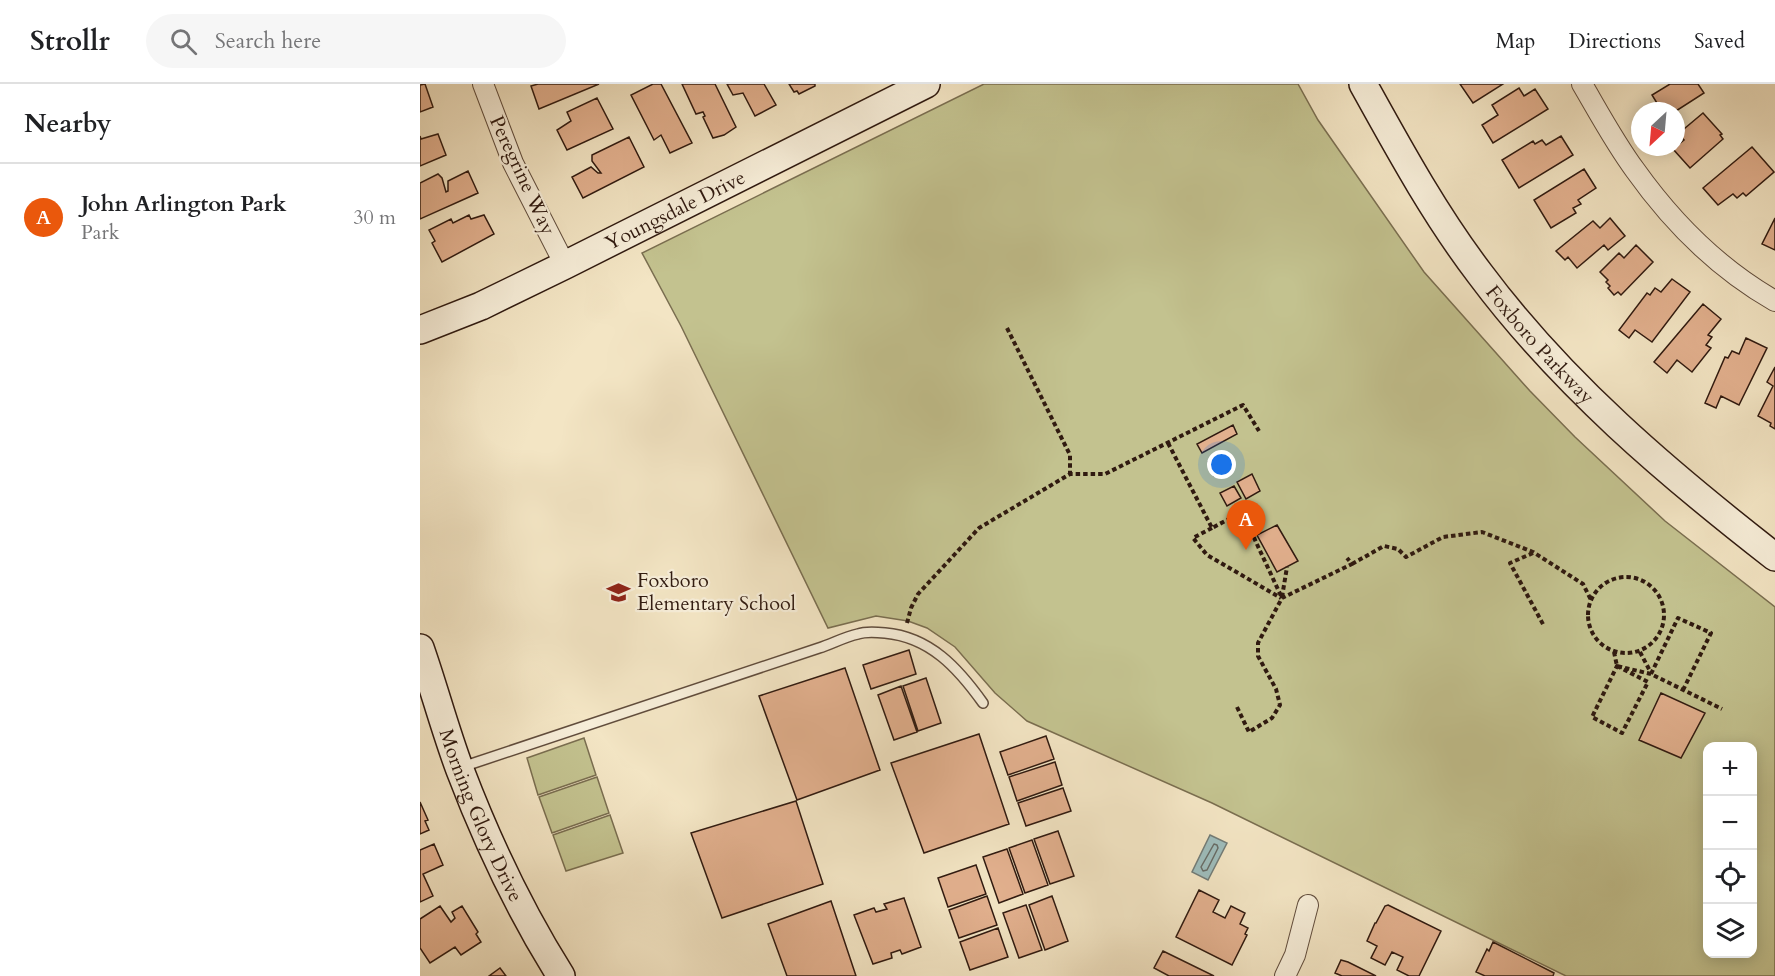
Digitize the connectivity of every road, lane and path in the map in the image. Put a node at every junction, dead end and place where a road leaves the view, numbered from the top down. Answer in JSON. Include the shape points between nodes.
{"nodes":[{"id":1,"x":483,"y":84,"type":"edge"},
{"id":2,"x":926,"y":84,"type":"edge"},
{"id":3,"x":1363,"y":84,"type":"edge"},
{"id":4,"x":1582,"y":84,"type":"edge"},
{"id":5,"x":565,"y":265,"type":"junction"},
{"id":6,"x":1775,"y":301,"type":"edge"},
{"id":7,"x":1007,"y":328,"type":"dead end"},
{"id":8,"x":420,"y":330,"type":"edge"},
{"id":9,"x":1259,"y":431,"type":"dead end"},
{"id":10,"x":1168,"y":443,"type":"junction"},
{"id":11,"x":1070,"y":474,"type":"junction"},
{"id":12,"x":1212,"y":528,"type":"junction"},
{"id":13,"x":1533,"y":552,"type":"junction"},
{"id":14,"x":1775,"y":557,"type":"edge"},
{"id":15,"x":1347,"y":558,"type":"dead end"},
{"id":16,"x":1352,"y":564,"type":"junction"},
{"id":17,"x":1287,"y":567,"type":"dead end"},
{"id":18,"x":1282,"y":598,"type":"junction"},
{"id":19,"x":1591,"y":600,"type":"junction"},
{"id":20,"x":1544,"y":626,"type":"dead end"},
{"id":21,"x":904,"y":636,"type":"junction"},
{"id":22,"x":420,"y":648,"type":"edge"},
{"id":23,"x":1614,"y":652,"type":"junction"},
{"id":24,"x":1640,"y":652,"type":"junction"},
{"id":25,"x":1617,"y":666,"type":"junction"},
{"id":26,"x":1651,"y":674,"type":"junction"},
{"id":27,"x":1683,"y":690,"type":"junction"},
{"id":28,"x":983,"y":703,"type":"dead end"},
{"id":29,"x":1237,"y":707,"type":"dead end"},
{"id":30,"x":1722,"y":709,"type":"dead end"},
{"id":31,"x":459,"y":768,"type":"junction"},
{"id":32,"x":1308,"y":905,"type":"dead end"},
{"id":33,"x":561,"y":976,"type":"edge"},
{"id":34,"x":1285,"y":976,"type":"edge"}],
"edges":[{"from":1,"to":5,"type":"street","name":"Peregrine Way","via":[[513,163]]},
{"from":2,"to":5,"type":"street","name":"Youngsdale Drive"},
{"from":3,"to":14,"type":"street","name":"Foxboro Parkway","via":[[1416,180],[1479,274],[1540,348],[1624,432]]},
{"from":4,"to":6,"type":"street","via":[[1634,169],[1671,217],[1708,252]]},
{"from":5,"to":8,"type":"street","name":"Youngsdale Drive","via":[[481,306]]},
{"from":7,"to":11,"type":"path","via":[[1070,455]]},
{"from":9,"to":10,"type":"path","via":[[1243,405]]},
{"from":10,"to":11,"type":"path","via":[[1105,474]]},
{"from":10,"to":12,"type":"path"},
{"from":11,"to":21,"type":"path","via":[[979,528],[918,594],[910,608]]},
{"from":12,"to":18,"type":"path","via":[[1242,512]]},
{"from":12,"to":18,"type":"path","via":[[1193,538],[1207,555]]},
{"from":13,"to":16,"type":"path","via":[[1482,532],[1443,537],[1406,557],[1398,549],[1384,546]]},
{"from":13,"to":19,"type":"path","via":[[1583,584]]},
{"from":13,"to":20,"type":"path","via":[[1510,563]]},
{"from":15,"to":16,"type":"path"},
{"from":16,"to":18,"type":"path"},
{"from":17,"to":18,"type":"path"},
{"from":18,"to":29,"type":"path","via":[[1258,643],[1258,656],[1280,705],[1272,718],[1249,732]]},
{"from":19,"to":23,"type":"path","via":[[1588,625],[1594,637]]},
{"from":19,"to":24,"type":"path","via":[[1603,585],[1621,577],[1633,577],[1655,590],[1662,600],[1664,625],[1651,646]]},
{"from":21,"to":28,"type":"lane","via":[[934,650],[954,666]]},
{"from":21,"to":31,"type":"lane","via":[[875,631],[858,633]]},
{"from":22,"to":31,"type":"street","name":"Morning Glory Drive"},
{"from":23,"to":24,"type":"path"},
{"from":23,"to":25,"type":"path"},
{"from":24,"to":26,"type":"path"},
{"from":25,"to":25,"type":"path","via":[[1648,682],[1622,733],[1592,717]]},
{"from":25,"to":26,"type":"path"},
{"from":26,"to":27,"type":"path"},
{"from":26,"to":27,"type":"path","via":[[1678,618],[1711,633]]},
{"from":27,"to":30,"type":"path"},
{"from":31,"to":33,"type":"street","name":"Morning Glory Drive","via":[[520,905]]},
{"from":32,"to":34,"type":"street","via":[[1295,955]]}]}
